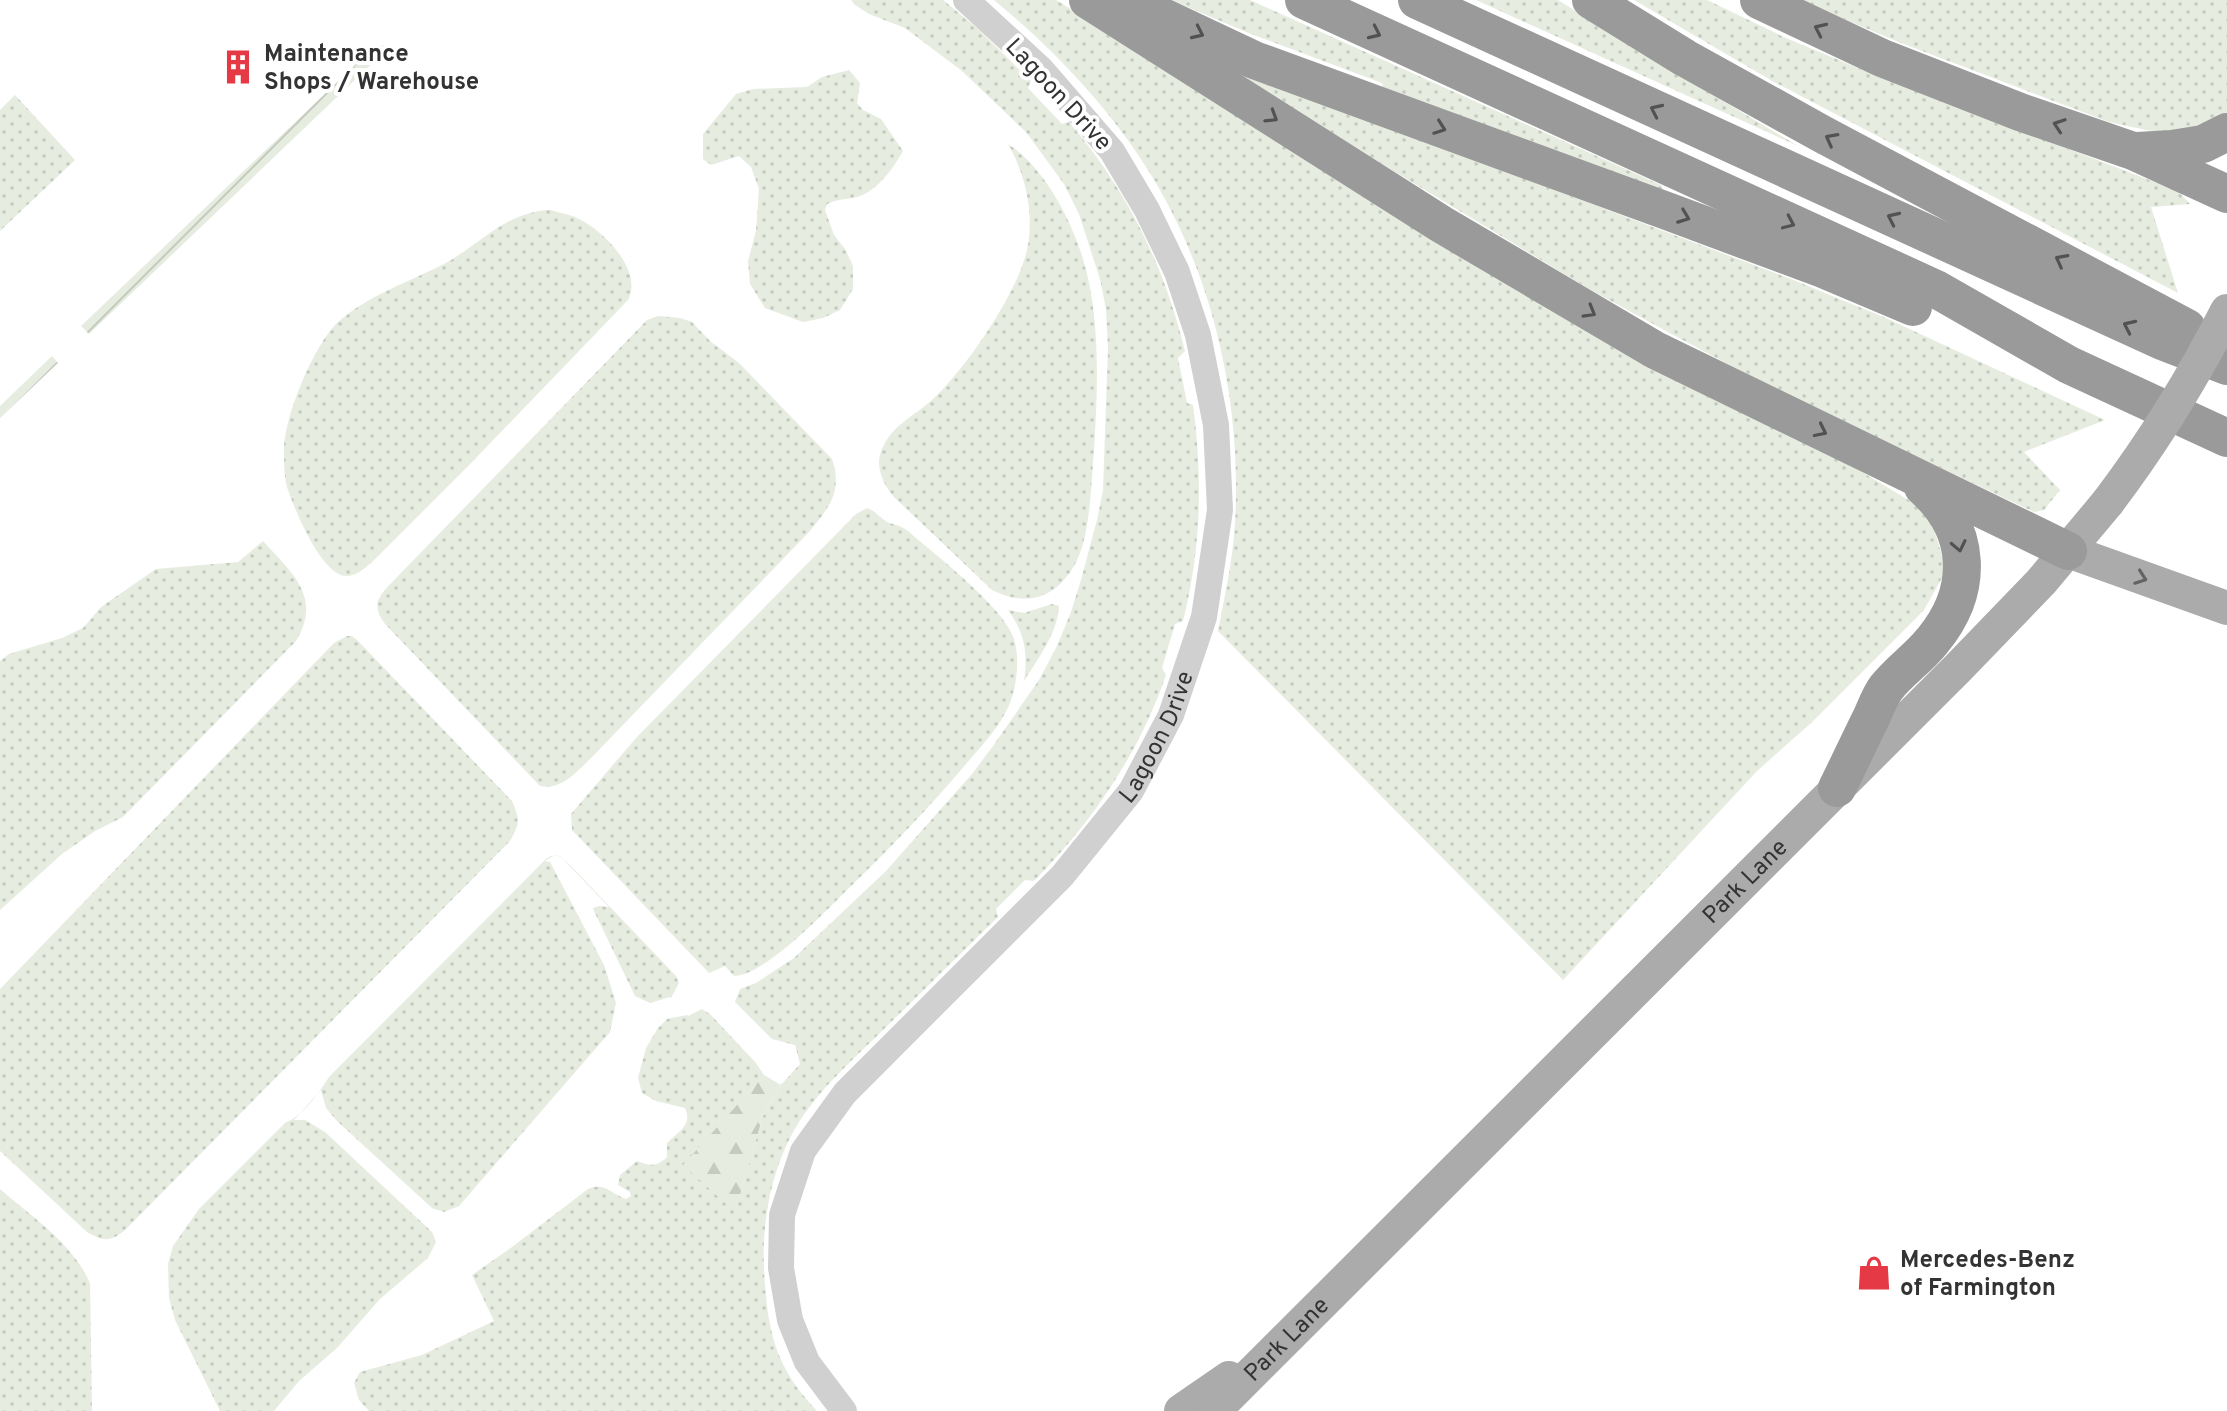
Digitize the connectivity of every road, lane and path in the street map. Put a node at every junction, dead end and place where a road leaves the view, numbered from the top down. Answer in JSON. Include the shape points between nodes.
{"nodes":[{"id":1,"x":966,"y":0,"type":"edge"},
{"id":2,"x":1088,"y":0,"type":"edge"},
{"id":3,"x":1127,"y":0,"type":"edge"},
{"id":4,"x":1304,"y":0,"type":"edge"},
{"id":5,"x":1417,"y":0,"type":"edge"},
{"id":6,"x":1591,"y":0,"type":"edge"},
{"id":7,"x":1759,"y":0,"type":"edge"},
{"id":8,"x":2227,"y":132,"type":"edge"},
{"id":9,"x":2133,"y":151,"type":"junction"},
{"id":10,"x":2227,"y":194,"type":"edge"},
{"id":11,"x":2227,"y":311,"type":"edge"},
{"id":12,"x":2227,"y":352,"type":"edge"},
{"id":13,"x":2069,"y":365,"type":"junction"},
{"id":14,"x":2227,"y":366,"type":"edge"},
{"id":15,"x":2227,"y":438,"type":"edge"},
{"id":16,"x":1895,"y":467,"type":"junction"},
{"id":17,"x":2068,"y":551,"type":"junction"},
{"id":18,"x":2227,"y":608,"type":"edge"},
{"id":19,"x":1837,"y":788,"type":"junction"},
{"id":20,"x":1289,"y":1338,"type":"junction"},
{"id":21,"x":844,"y":1411,"type":"edge"},
{"id":22,"x":1181,"y":1411,"type":"edge"},
{"id":23,"x":1214,"y":1411,"type":"edge"}],
"edges":[{"from":1,"to":21,"type":"street","name":"Lagoon Drive","via":[[1041,69],[1112,151],[1147,210],[1177,272],[1198,335],[1216,425],[1220,510],[1204,617],[1171,715],[1131,791],[1062,876],[845,1093],[803,1151],[782,1215],[783,1281],[790,1320],[807,1362]]},
{"from":2,"to":16,"type":"highway","one_way":true,"via":[[1441,224],[1642,343]]},
{"from":3,"to":13,"type":"highway","one_way":true,"via":[[1254,60]]},
{"from":4,"to":13,"type":"highway","one_way":true,"via":[[1936,289]]},
{"from":14,"to":5,"type":"highway","one_way":true},
{"from":12,"to":6,"type":"highway","one_way":true,"via":[[1755,97]]},
{"from":9,"to":7,"type":"highway","one_way":true,"via":[[1882,58]]},
{"from":8,"to":9,"type":"highway","via":[[2203,144]]},
{"from":9,"to":10,"type":"highway"},
{"from":11,"to":17,"type":"main road","name":"Park Lane","bridge":true,"via":[[2147,448]]},
{"from":13,"to":15,"type":"highway"},
{"from":16,"to":17,"type":"highway"},
{"from":16,"to":19,"type":"highway","one_way":true,"via":[[1946,511],[1960,544],[1962,576],[1945,623],[1885,689]]},
{"from":17,"to":18,"type":"main road","one_way":true},
{"from":17,"to":19,"type":"main road","name":"Park Lane"},
{"from":19,"to":20,"type":"main road","name":"Park Lane"},
{"from":20,"to":22,"type":"main road"},
{"from":20,"to":23,"type":"main road","name":"Park Lane"}]}
